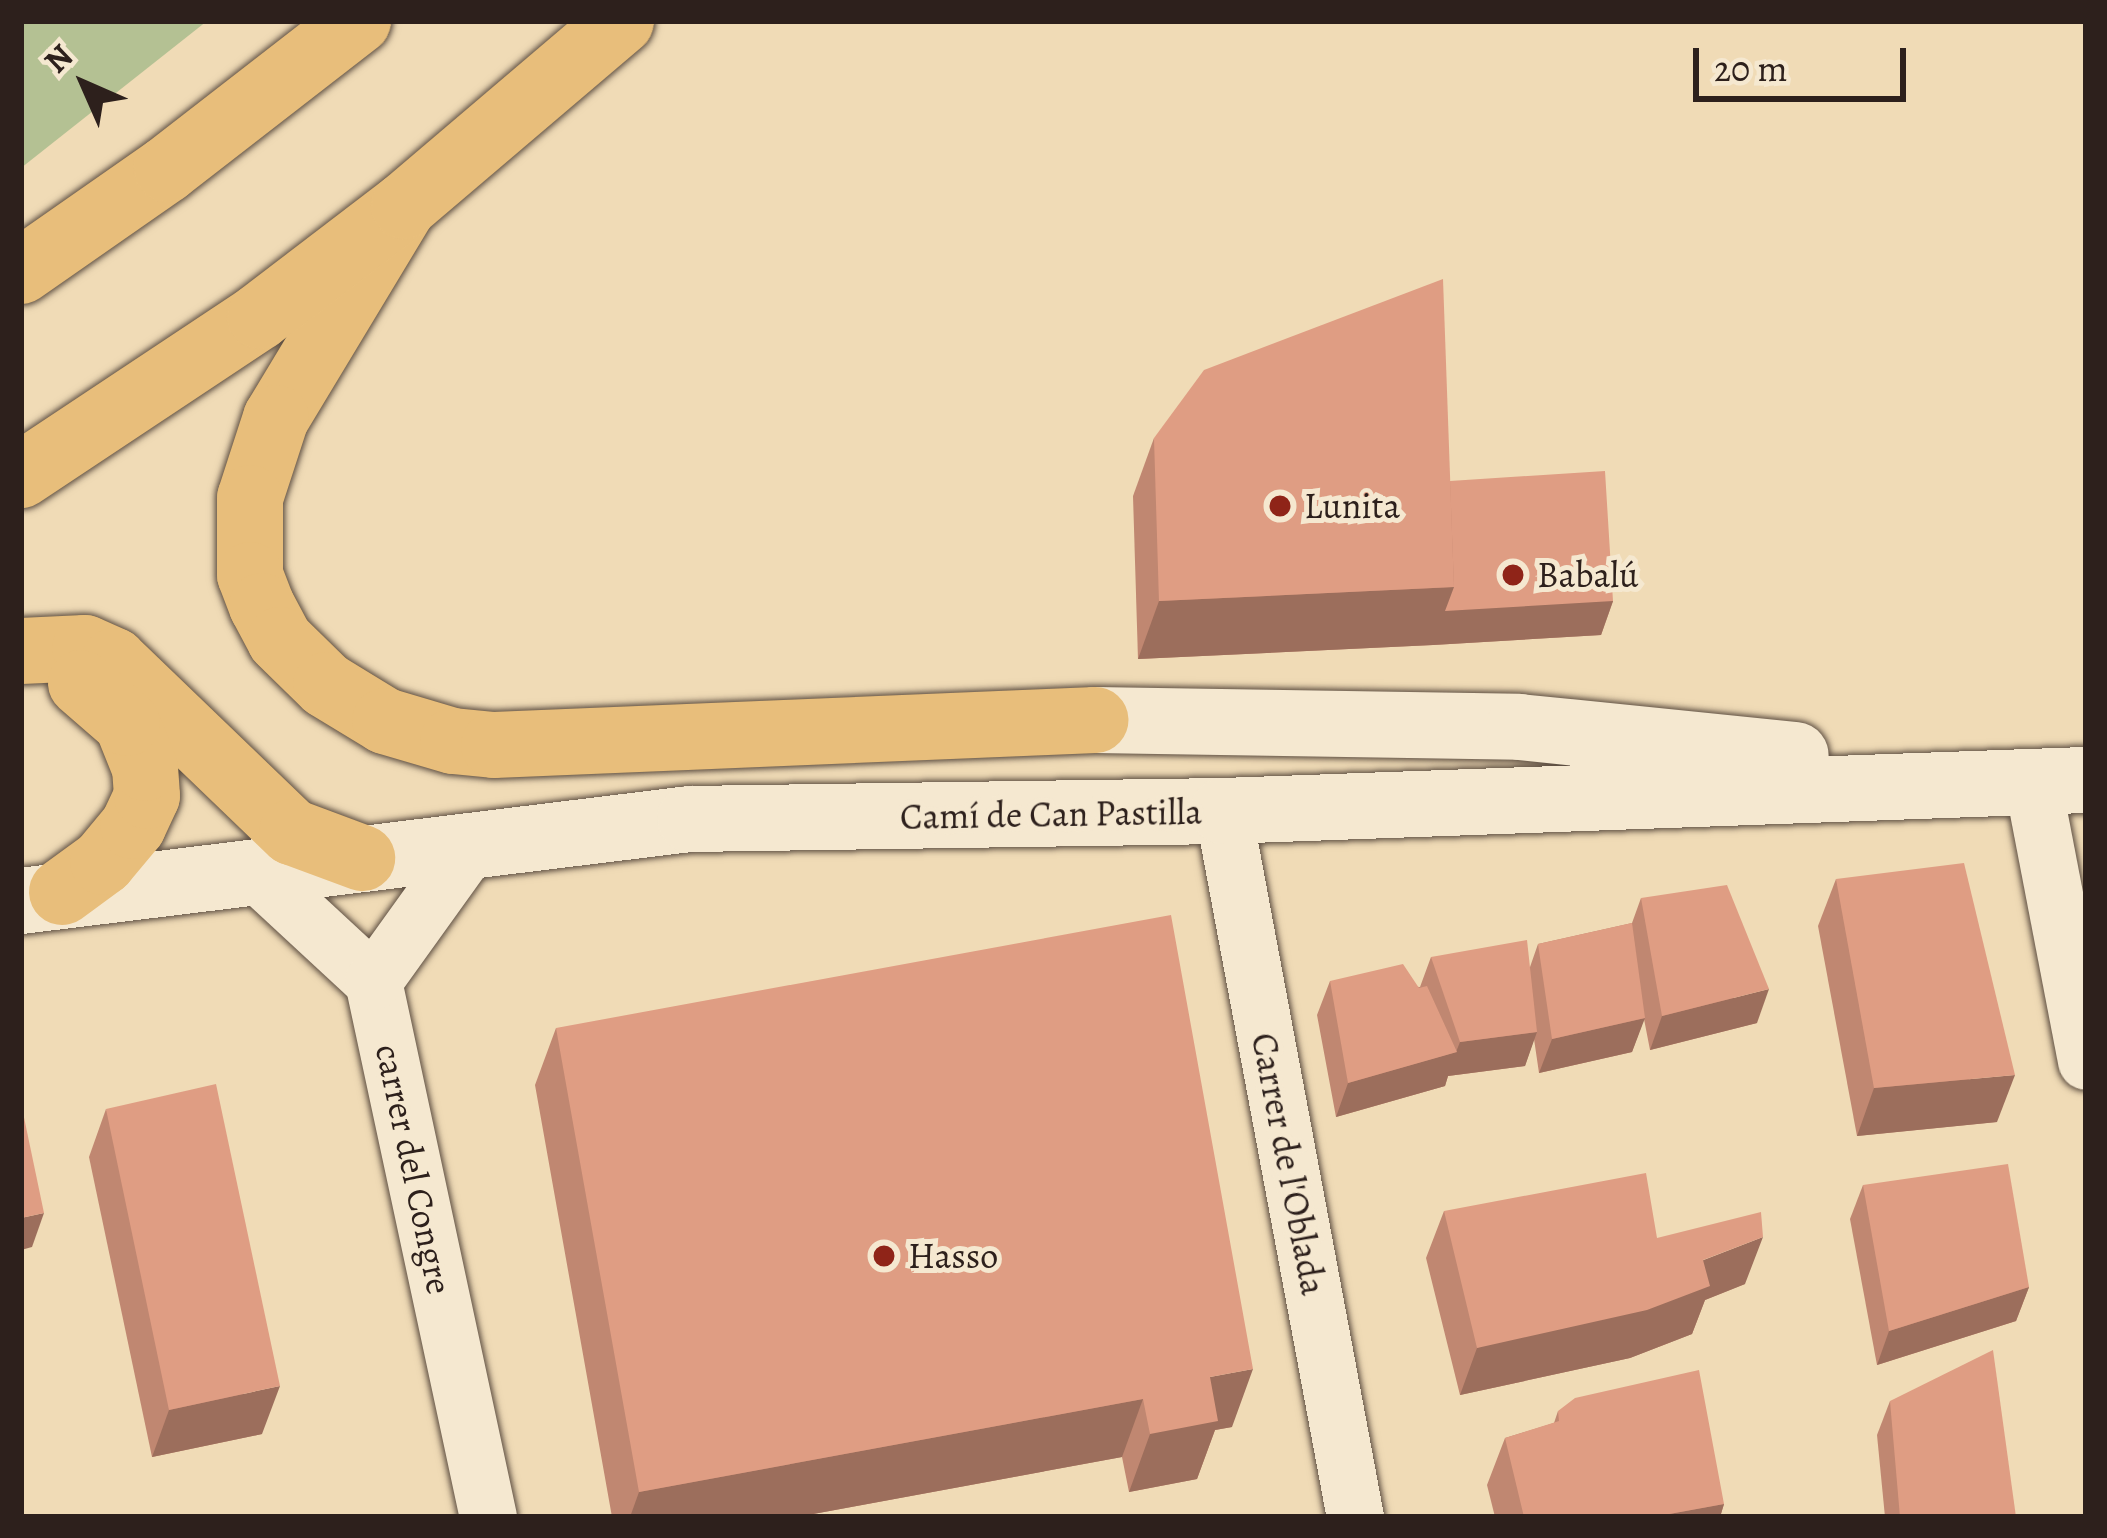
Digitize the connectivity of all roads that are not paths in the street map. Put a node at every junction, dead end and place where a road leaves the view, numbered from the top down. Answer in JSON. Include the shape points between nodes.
{"nodes":[{"id":1,"x":358,"y":21,"type":"edge"},
{"id":2,"x":621,"y":21,"type":"edge"},
{"id":3,"x":404,"y":206,"type":"junction"},
{"id":4,"x":21,"y":271,"type":"edge"},
{"id":5,"x":21,"y":475,"type":"edge"},
{"id":6,"x":21,"y":651,"type":"edge"},
{"id":7,"x":21,"y":664,"type":"edge"},
{"id":8,"x":1095,"y":720,"type":"joint"},
{"id":9,"x":2059,"y":780,"type":"edge"},
{"id":10,"x":1223,"y":811,"type":"junction"},
{"id":11,"x":470,"y":845,"type":"junction"},
{"id":12,"x":362,"y":858,"type":"junction"},
{"id":13,"x":254,"y":870,"type":"junction"},
{"id":14,"x":41,"y":896,"type":"edge"},
{"id":15,"x":374,"y":981,"type":"junction"},
{"id":16,"x":2086,"y":1061,"type":"edge"},
{"id":17,"x":488,"y":1517,"type":"edge"},
{"id":18,"x":1355,"y":1517,"type":"edge"}],
"edges":[{"from":1,"to":4,"type":"highway"},
{"from":2,"to":3,"type":"highway"},
{"from":3,"to":5,"type":"highway","via":[[260,316]]},
{"from":3,"to":8,"type":"highway","via":[[276,418],[250,498],[250,575],[262,606],[280,640],[326,685],[385,722],[494,745]]},
{"from":6,"to":12,"type":"highway","via":[[85,648],[114,661],[292,832]]},
{"from":7,"to":14,"type":"highway","via":[[93,688],[127,723],[146,768],[147,796],[133,826],[103,862]]},
{"from":8,"to":9,"type":"street","via":[[1519,727]]},
{"from":9,"to":10,"type":"street","name":"Camí de Can Pastilla"},
{"from":9,"to":16,"type":"street"},
{"from":10,"to":11,"type":"street","name":"Camí de Can Pastilla","via":[[690,819]]},
{"from":10,"to":18,"type":"street","name":"Carrer de l'Oblada"},
{"from":11,"to":12,"type":"street","name":"Camí de Can Pastilla"},
{"from":11,"to":15,"type":"street"},
{"from":12,"to":13,"type":"street","name":"Camí de Can Pastilla"},
{"from":13,"to":14,"type":"street","name":"Camí de Can Pastilla"},
{"from":13,"to":15,"type":"street"},
{"from":15,"to":17,"type":"street","name":"carrer del Congre"}]}
